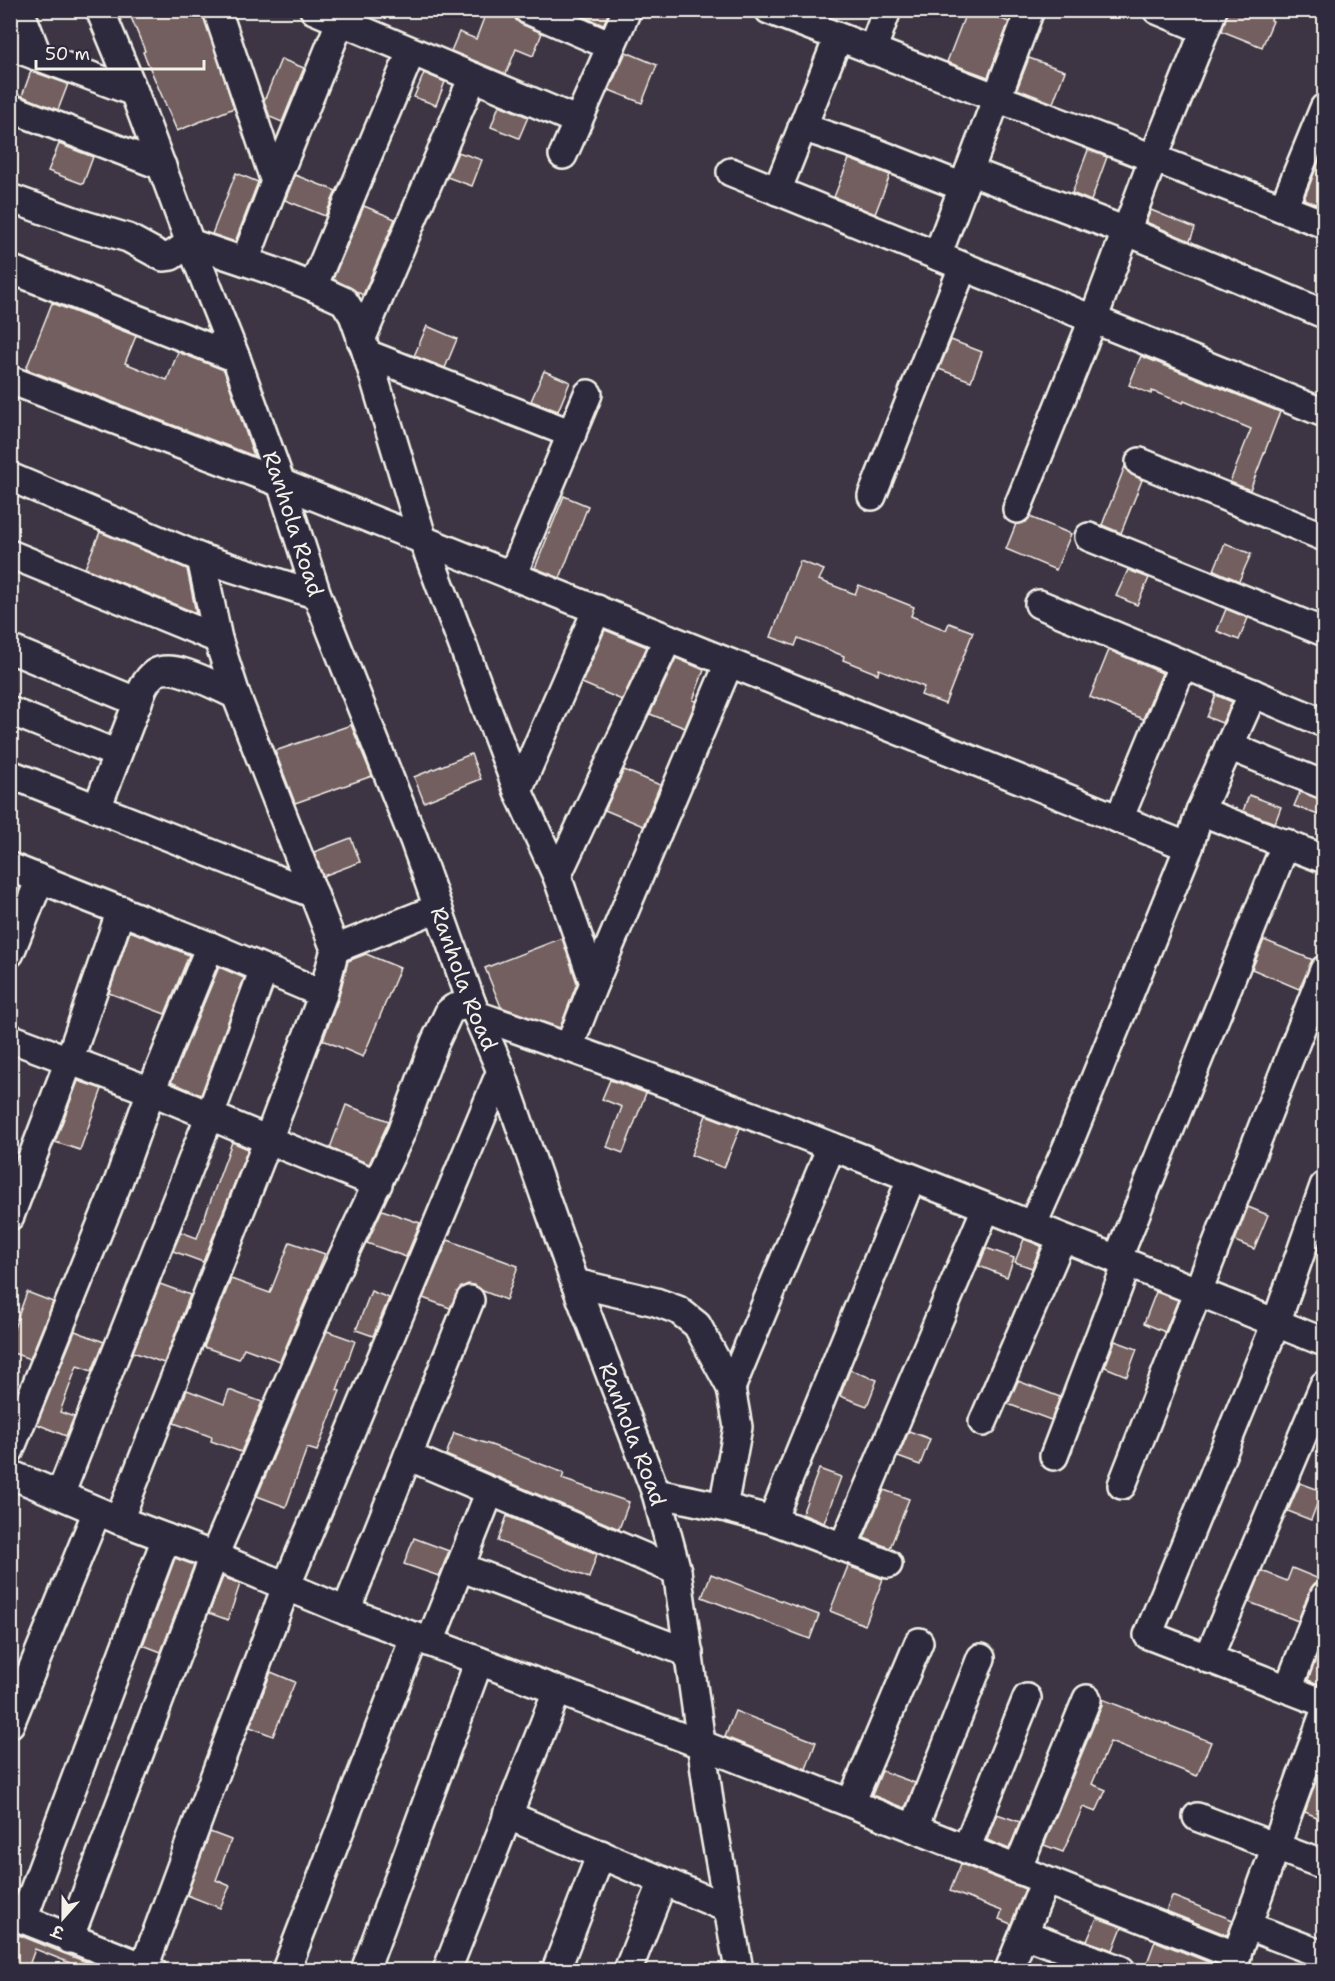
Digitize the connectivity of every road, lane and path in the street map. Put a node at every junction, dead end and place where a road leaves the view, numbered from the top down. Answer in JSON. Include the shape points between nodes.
{"nodes":[{"id":1,"x":20,"y":10,"type":"edge"},
{"id":2,"x":100,"y":10,"type":"edge"},
{"id":3,"x":217,"y":10,"type":"edge"},
{"id":4,"x":314,"y":10,"type":"edge"},
{"id":5,"x":528,"y":10,"type":"edge"},
{"id":6,"x":627,"y":10,"type":"edge"},
{"id":7,"x":769,"y":10,"type":"edge"},
{"id":8,"x":886,"y":10,"type":"edge"},
{"id":9,"x":1030,"y":10,"type":"edge"},
{"id":10,"x":1157,"y":10,"type":"edge"},
{"id":11,"x":343,"y":17,"type":"edge"},
{"id":12,"x":1209,"y":20,"type":"edge"},
{"id":13,"x":838,"y":38,"type":"junction"},
{"id":14,"x":10,"y":46,"type":"edge"},
{"id":15,"x":611,"y":46,"type":"junction"},
{"id":16,"x":872,"y":51,"type":"junction"},
{"id":17,"x":411,"y":52,"type":"junction"},
{"id":18,"x":38,"y":57,"type":"junction"},
{"id":19,"x":472,"y":77,"type":"junction"},
{"id":20,"x":134,"y":92,"type":"junction"},
{"id":21,"x":996,"y":98,"type":"junction"},
{"id":22,"x":10,"y":108,"type":"edge"},
{"id":23,"x":1324,"y":108,"type":"edge"},
{"id":24,"x":578,"y":122,"type":"junction"},
{"id":25,"x":802,"y":127,"type":"junction"},
{"id":26,"x":563,"y":155,"type":"dead end"},
{"id":27,"x":1153,"y":159,"type":"junction"},
{"id":28,"x":162,"y":166,"type":"junction"},
{"id":29,"x":731,"y":172,"type":"dead end"},
{"id":30,"x":966,"y":179,"type":"junction"},
{"id":31,"x":275,"y":182,"type":"junction"},
{"id":32,"x":777,"y":191,"type":"junction"},
{"id":33,"x":10,"y":198,"type":"edge"},
{"id":34,"x":1283,"y":208,"type":"junction"},
{"id":35,"x":1324,"y":224,"type":"edge"},
{"id":36,"x":1126,"y":231,"type":"junction"},
{"id":37,"x":190,"y":243,"type":"junction"},
{"id":38,"x":938,"y":256,"type":"junction"},
{"id":39,"x":245,"y":261,"type":"junction"},
{"id":40,"x":963,"y":267,"type":"junction"},
{"id":41,"x":10,"y":269,"type":"edge"},
{"id":42,"x":314,"y":287,"type":"junction"},
{"id":43,"x":1324,"y":314,"type":"edge"},
{"id":44,"x":1093,"y":320,"type":"junction"},
{"id":45,"x":364,"y":347,"type":"junction"},
{"id":46,"x":236,"y":358,"type":"junction"},
{"id":47,"x":10,"y":380,"type":"edge"},
{"id":48,"x":588,"y":394,"type":"dead end"},
{"id":49,"x":1324,"y":413,"type":"edge"},
{"id":50,"x":572,"y":434,"type":"junction"},
{"id":51,"x":1140,"y":462,"type":"dead end"},
{"id":52,"x":10,"y":477,"type":"edge"},
{"id":53,"x":282,"y":483,"type":"junction"},
{"id":54,"x":872,"y":496,"type":"dead end"},
{"id":55,"x":1017,"y":509,"type":"dead end"},
{"id":56,"x":1089,"y":537,"type":"dead end"},
{"id":57,"x":1324,"y":537,"type":"edge"},
{"id":58,"x":423,"y":540,"type":"junction"},
{"id":59,"x":10,"y":554,"type":"edge"},
{"id":60,"x":201,"y":558,"type":"junction"},
{"id":61,"x":512,"y":576,"type":"junction"},
{"id":62,"x":317,"y":595,"type":"junction"},
{"id":63,"x":1039,"y":604,"type":"dead end"},
{"id":64,"x":597,"y":609,"type":"junction"},
{"id":65,"x":1324,"y":632,"type":"edge"},
{"id":66,"x":668,"y":638,"type":"junction"},
{"id":67,"x":218,"y":639,"type":"junction"},
{"id":68,"x":10,"y":649,"type":"edge"},
{"id":69,"x":729,"y":663,"type":"junction"},
{"id":70,"x":1183,"y":664,"type":"junction"},
{"id":71,"x":1253,"y":693,"type":"junction"},
{"id":72,"x":236,"y":695,"type":"junction"},
{"id":73,"x":138,"y":702,"type":"junction"},
{"id":74,"x":10,"y":711,"type":"edge"},
{"id":75,"x":1324,"y":723,"type":"edge"},
{"id":76,"x":1229,"y":746,"type":"junction"},
{"id":77,"x":117,"y":754,"type":"junction"},
{"id":78,"x":10,"y":774,"type":"edge"},
{"id":79,"x":1324,"y":785,"type":"edge"},
{"id":80,"x":519,"y":791,"type":"junction"},
{"id":81,"x":97,"y":808,"type":"junction"},
{"id":82,"x":1200,"y":811,"type":"junction"},
{"id":83,"x":1119,"y":819,"type":"junction"},
{"id":84,"x":1286,"y":843,"type":"junction"},
{"id":85,"x":1189,"y":847,"type":"junction"},
{"id":86,"x":1324,"y":859,"type":"edge"},
{"id":87,"x":10,"y":867,"type":"edge"},
{"id":88,"x":557,"y":876,"type":"junction"},
{"id":89,"x":40,"y":879,"type":"junction"},
{"id":90,"x":314,"y":894,"type":"junction"},
{"id":91,"x":438,"y":908,"type":"junction"},
{"id":92,"x":121,"y":910,"type":"junction"},
{"id":93,"x":210,"y":946,"type":"junction"},
{"id":94,"x":335,"y":949,"type":"junction"},
{"id":95,"x":10,"y":953,"type":"edge"},
{"id":96,"x":264,"y":969,"type":"junction"},
{"id":97,"x":1324,"y":970,"type":"edge"},
{"id":98,"x":594,"y":983,"type":"junction"},
{"id":99,"x":323,"y":994,"type":"junction"},
{"id":100,"x":475,"y":1010,"type":"junction"},
{"id":101,"x":10,"y":1038,"type":"edge"},
{"id":102,"x":569,"y":1047,"type":"junction"},
{"id":103,"x":69,"y":1061,"type":"junction"},
{"id":104,"x":501,"y":1071,"type":"junction"},
{"id":105,"x":151,"y":1091,"type":"junction"},
{"id":106,"x":210,"y":1115,"type":"junction"},
{"id":107,"x":268,"y":1140,"type":"junction"},
{"id":108,"x":831,"y":1147,"type":"junction"},
{"id":109,"x":911,"y":1179,"type":"junction"},
{"id":110,"x":378,"y":1184,"type":"junction"},
{"id":111,"x":1324,"y":1186,"type":"edge"},
{"id":112,"x":986,"y":1208,"type":"junction"},
{"id":113,"x":10,"y":1216,"type":"edge"},
{"id":114,"x":1032,"y":1226,"type":"junction"},
{"id":115,"x":1062,"y":1238,"type":"junction"},
{"id":116,"x":1122,"y":1262,"type":"junction"},
{"id":117,"x":575,"y":1282,"type":"junction"},
{"id":118,"x":1198,"y":1292,"type":"junction"},
{"id":119,"x":470,"y":1300,"type":"dead end"},
{"id":120,"x":1276,"y":1323,"type":"junction"},
{"id":121,"x":1324,"y":1342,"type":"edge"},
{"id":122,"x":1324,"y":1385,"type":"edge"},
{"id":123,"x":731,"y":1388,"type":"junction"},
{"id":124,"x":983,"y":1422,"type":"dead end"},
{"id":125,"x":10,"y":1450,"type":"edge"},
{"id":126,"x":408,"y":1455,"type":"junction"},
{"id":127,"x":1054,"y":1456,"type":"dead end"},
{"id":128,"x":10,"y":1473,"type":"edge"},
{"id":129,"x":1122,"y":1485,"type":"dead end"},
{"id":130,"x":490,"y":1491,"type":"junction"},
{"id":131,"x":656,"y":1493,"type":"junction"},
{"id":132,"x":60,"y":1495,"type":"junction"},
{"id":133,"x":723,"y":1507,"type":"junction"},
{"id":134,"x":108,"y":1515,"type":"junction"},
{"id":135,"x":772,"y":1520,"type":"junction"},
{"id":136,"x":166,"y":1538,"type":"junction"},
{"id":137,"x":843,"y":1547,"type":"junction"},
{"id":138,"x":214,"y":1556,"type":"junction"},
{"id":139,"x":888,"y":1564,"type":"dead end"},
{"id":140,"x":460,"y":1567,"type":"junction"},
{"id":141,"x":677,"y":1571,"type":"junction"},
{"id":142,"x":286,"y":1587,"type":"junction"},
{"id":143,"x":1324,"y":1596,"type":"edge"},
{"id":144,"x":346,"y":1611,"type":"junction"},
{"id":145,"x":422,"y":1639,"type":"junction"},
{"id":146,"x":919,"y":1642,"type":"dead end"},
{"id":147,"x":689,"y":1653,"type":"junction"},
{"id":148,"x":981,"y":1658,"type":"dead end"},
{"id":149,"x":1208,"y":1659,"type":"junction"},
{"id":150,"x":478,"y":1661,"type":"junction"},
{"id":151,"x":1288,"y":1689,"type":"junction"},
{"id":152,"x":557,"y":1691,"type":"junction"},
{"id":153,"x":1027,"y":1698,"type":"dead end"},
{"id":154,"x":1087,"y":1700,"type":"dead end"},
{"id":155,"x":1324,"y":1704,"type":"edge"},
{"id":156,"x":1324,"y":1713,"type":"edge"},
{"id":157,"x":10,"y":1724,"type":"edge"},
{"id":158,"x":702,"y":1745,"type":"junction"},
{"id":159,"x":1316,"y":1762,"type":"edge"},
{"id":160,"x":851,"y":1803,"type":"junction"},
{"id":161,"x":507,"y":1815,"type":"junction"},
{"id":162,"x":1197,"y":1817,"type":"dead end"},
{"id":163,"x":914,"y":1828,"type":"junction"},
{"id":164,"x":1276,"y":1847,"type":"junction"},
{"id":165,"x":966,"y":1849,"type":"junction"},
{"id":166,"x":601,"y":1854,"type":"junction"},
{"id":167,"x":1324,"y":1865,"type":"edge"},
{"id":168,"x":1017,"y":1870,"type":"junction"},
{"id":169,"x":663,"y":1881,"type":"junction"},
{"id":170,"x":1045,"y":1881,"type":"junction"},
{"id":171,"x":729,"y":1909,"type":"junction"},
{"id":172,"x":17,"y":1916,"type":"edge"},
{"id":173,"x":1248,"y":1926,"type":"junction"},
{"id":174,"x":1024,"y":1934,"type":"junction"},
{"id":175,"x":69,"y":1939,"type":"junction"},
{"id":176,"x":1324,"y":1955,"type":"edge"},
{"id":177,"x":1234,"y":1963,"type":"edge"},
{"id":178,"x":147,"y":1970,"type":"edge"},
{"id":179,"x":286,"y":1971,"type":"edge"},
{"id":180,"x":364,"y":1971,"type":"edge"},
{"id":181,"x":447,"y":1971,"type":"edge"},
{"id":182,"x":556,"y":1971,"type":"edge"},
{"id":183,"x":628,"y":1971,"type":"edge"},
{"id":184,"x":739,"y":1971,"type":"edge"},
{"id":185,"x":1009,"y":1971,"type":"edge"},
{"id":186,"x":1121,"y":1971,"type":"edge"}],
"edges":[{"from":1,"to":18,"type":"street"},
{"from":2,"to":20,"type":"street","name":"Ranhola Road"},
{"from":3,"to":31,"type":"street"},
{"from":4,"to":11,"type":"street"},
{"from":5,"to":15,"type":"street"},
{"from":6,"to":15,"type":"street"},
{"from":7,"to":13,"type":"street"},
{"from":8,"to":16,"type":"street"},
{"from":9,"to":21,"type":"street"},
{"from":10,"to":12,"type":"street"},
{"from":11,"to":17,"type":"street"},
{"from":11,"to":31,"type":"street"},
{"from":12,"to":27,"type":"street"},
{"from":13,"to":16,"type":"street"},
{"from":13,"to":25,"type":"street"},
{"from":14,"to":18,"type":"street"},
{"from":15,"to":24,"type":"street"},
{"from":16,"to":21,"type":"street"},
{"from":17,"to":19,"type":"street"},
{"from":17,"to":42,"type":"street"},
{"from":18,"to":20,"type":"street"},
{"from":19,"to":24,"type":"street"},
{"from":19,"to":45,"type":"street"},
{"from":20,"to":28,"type":"street","name":"Ranhola Road"},
{"from":21,"to":27,"type":"street"},
{"from":21,"to":30,"type":"street"},
{"from":22,"to":28,"type":"street"},
{"from":23,"to":34,"type":"street"},
{"from":24,"to":26,"type":"street"},
{"from":25,"to":30,"type":"street"},
{"from":25,"to":32,"type":"street"},
{"from":27,"to":34,"type":"street"},
{"from":27,"to":36,"type":"street"},
{"from":28,"to":37,"type":"street","name":"Ranhola Road"},
{"from":29,"to":32,"type":"street"},
{"from":30,"to":36,"type":"street"},
{"from":30,"to":38,"type":"street"},
{"from":31,"to":39,"type":"street"},
{"from":32,"to":38,"type":"street"},
{"from":33,"to":37,"type":"street","via":[[116,233],[163,256],[171,256]]},
{"from":34,"to":35,"type":"street"},
{"from":36,"to":43,"type":"street"},
{"from":36,"to":44,"type":"street"},
{"from":37,"to":39,"type":"street"},
{"from":37,"to":46,"type":"street","name":"Ranhola Road"},
{"from":38,"to":40,"type":"street"},
{"from":39,"to":42,"type":"street"},
{"from":40,"to":44,"type":"street"},
{"from":40,"to":54,"type":"street"},
{"from":41,"to":46,"type":"street"},
{"from":42,"to":45,"type":"street","via":[[344,302]]},
{"from":44,"to":49,"type":"street"},
{"from":44,"to":55,"type":"street"},
{"from":45,"to":50,"type":"street"},
{"from":45,"to":58,"type":"street"},
{"from":46,"to":53,"type":"street","name":"Ranhola Road"},
{"from":47,"to":53,"type":"street"},
{"from":48,"to":50,"type":"street"},
{"from":50,"to":61,"type":"street"},
{"from":51,"to":57,"type":"street"},
{"from":52,"to":60,"type":"street"},
{"from":53,"to":58,"type":"street"},
{"from":53,"to":62,"type":"street","name":"Ranhola Road"},
{"from":56,"to":65,"type":"street"},
{"from":58,"to":61,"type":"street"},
{"from":58,"to":80,"type":"street"},
{"from":59,"to":67,"type":"street"},
{"from":60,"to":62,"type":"street"},
{"from":60,"to":67,"type":"street"},
{"from":61,"to":64,"type":"street"},
{"from":62,"to":91,"type":"street","name":"Ranhola Road"},
{"from":63,"to":70,"type":"street"},
{"from":64,"to":66,"type":"street"},
{"from":64,"to":80,"type":"street"},
{"from":66,"to":69,"type":"street"},
{"from":66,"to":88,"type":"street"},
{"from":67,"to":72,"type":"street"},
{"from":68,"to":73,"type":"street"},
{"from":69,"to":83,"type":"street"},
{"from":69,"to":98,"type":"street"},
{"from":70,"to":71,"type":"street"},
{"from":70,"to":83,"type":"street"},
{"from":71,"to":75,"type":"street"},
{"from":71,"to":76,"type":"street"},
{"from":72,"to":73,"type":"street","via":[[169,669],[156,671],[147,679]]},
{"from":72,"to":90,"type":"street"},
{"from":73,"to":77,"type":"street"},
{"from":74,"to":77,"type":"street"},
{"from":76,"to":79,"type":"street"},
{"from":76,"to":82,"type":"street"},
{"from":77,"to":81,"type":"street"},
{"from":78,"to":81,"type":"street"},
{"from":80,"to":88,"type":"street"},
{"from":81,"to":90,"type":"street"},
{"from":82,"to":84,"type":"street"},
{"from":82,"to":85,"type":"street"},
{"from":83,"to":85,"type":"street"},
{"from":84,"to":86,"type":"street"},
{"from":84,"to":116,"type":"street"},
{"from":85,"to":114,"type":"street"},
{"from":87,"to":89,"type":"street"},
{"from":88,"to":98,"type":"street"},
{"from":89,"to":92,"type":"street"},
{"from":89,"to":95,"type":"street"},
{"from":90,"to":94,"type":"street"},
{"from":91,"to":94,"type":"street"},
{"from":91,"to":100,"type":"street","name":"Ranhola Road"},
{"from":92,"to":93,"type":"street"},
{"from":92,"to":103,"type":"street"},
{"from":93,"to":96,"type":"street"},
{"from":93,"to":105,"type":"street"},
{"from":94,"to":99,"type":"street"},
{"from":96,"to":99,"type":"street"},
{"from":96,"to":106,"type":"street"},
{"from":97,"to":118,"type":"street"},
{"from":98,"to":102,"type":"street"},
{"from":99,"to":107,"type":"street"},
{"from":100,"to":102,"type":"street"},
{"from":100,"to":104,"type":"street","name":"Ranhola Road"},
{"from":100,"to":110,"type":"street","via":[[454,1008],[449,1012]]},
{"from":101,"to":103,"type":"street"},
{"from":102,"to":108,"type":"street"},
{"from":103,"to":105,"type":"street"},
{"from":103,"to":113,"type":"street"},
{"from":104,"to":117,"type":"street","name":"Ranhola Road"},
{"from":104,"to":142,"type":"street"},
{"from":105,"to":106,"type":"street"},
{"from":105,"to":125,"type":"street"},
{"from":106,"to":107,"type":"street"},
{"from":106,"to":132,"type":"street"},
{"from":107,"to":110,"type":"street"},
{"from":107,"to":134,"type":"street"},
{"from":108,"to":109,"type":"street"},
{"from":108,"to":123,"type":"street"},
{"from":109,"to":112,"type":"street"},
{"from":109,"to":135,"type":"street"},
{"from":110,"to":138,"type":"street","via":[[334,1275]]},
{"from":111,"to":120,"type":"street"},
{"from":112,"to":114,"type":"street"},
{"from":112,"to":137,"type":"street"},
{"from":114,"to":115,"type":"street"},
{"from":115,"to":116,"type":"street"},
{"from":115,"to":124,"type":"street"},
{"from":116,"to":118,"type":"street"},
{"from":116,"to":127,"type":"street"},
{"from":117,"to":123,"type":"street","via":[[678,1310],[697,1325]]},
{"from":117,"to":131,"type":"street","name":"Ranhola Road"},
{"from":118,"to":120,"type":"street"},
{"from":118,"to":129,"type":"street"},
{"from":119,"to":126,"type":"street"},
{"from":120,"to":121,"type":"street"},
{"from":120,"to":149,"type":"street","via":[[1148,1635]]},
{"from":122,"to":149,"type":"street"},
{"from":123,"to":133,"type":"street","via":[[738,1427]]},
{"from":126,"to":130,"type":"street"},
{"from":126,"to":144,"type":"street"},
{"from":128,"to":132,"type":"street"},
{"from":130,"to":140,"type":"street"},
{"from":130,"to":141,"type":"street"},
{"from":131,"to":133,"type":"street"},
{"from":131,"to":141,"type":"street","name":"Ranhola Road"},
{"from":132,"to":134,"type":"street"},
{"from":133,"to":135,"type":"street"},
{"from":134,"to":136,"type":"street"},
{"from":134,"to":157,"type":"street"},
{"from":135,"to":137,"type":"street"},
{"from":136,"to":138,"type":"street"},
{"from":136,"to":172,"type":"street"},
{"from":137,"to":139,"type":"street"},
{"from":138,"to":142,"type":"street"},
{"from":138,"to":175,"type":"street"},
{"from":140,"to":145,"type":"street"},
{"from":140,"to":147,"type":"street"},
{"from":141,"to":147,"type":"street","name":"Ranhola Road"},
{"from":142,"to":144,"type":"street"},
{"from":142,"to":178,"type":"street"},
{"from":143,"to":151,"type":"street"},
{"from":144,"to":145,"type":"street"},
{"from":145,"to":150,"type":"street"},
{"from":145,"to":179,"type":"street"},
{"from":146,"to":160,"type":"street"},
{"from":147,"to":158,"type":"street","name":"Ranhola Road"},
{"from":148,"to":163,"type":"street"},
{"from":149,"to":151,"type":"street"},
{"from":150,"to":152,"type":"street"},
{"from":150,"to":180,"type":"street"},
{"from":151,"to":155,"type":"street"},
{"from":152,"to":158,"type":"street"},
{"from":152,"to":161,"type":"street"},
{"from":153,"to":165,"type":"street"},
{"from":154,"to":168,"type":"street"},
{"from":156,"to":159,"type":"street"},
{"from":158,"to":160,"type":"street"},
{"from":158,"to":171,"type":"street","name":"Ranhola Road"},
{"from":159,"to":164,"type":"street"},
{"from":160,"to":163,"type":"street"},
{"from":161,"to":166,"type":"street"},
{"from":161,"to":181,"type":"street"},
{"from":162,"to":164,"type":"street"},
{"from":163,"to":165,"type":"street"},
{"from":164,"to":167,"type":"street"},
{"from":164,"to":173,"type":"street"},
{"from":165,"to":168,"type":"street"},
{"from":166,"to":169,"type":"street"},
{"from":166,"to":182,"type":"street"},
{"from":168,"to":170,"type":"street"},
{"from":169,"to":171,"type":"street"},
{"from":169,"to":183,"type":"street"},
{"from":170,"to":174,"type":"street"},
{"from":170,"to":177,"type":"street"},
{"from":171,"to":184,"type":"street","name":"Ranhola Road"},
{"from":172,"to":175,"type":"street"},
{"from":173,"to":176,"type":"street"},
{"from":173,"to":177,"type":"street"},
{"from":174,"to":185,"type":"street"},
{"from":174,"to":186,"type":"street"},
{"from":175,"to":178,"type":"street"}]}
